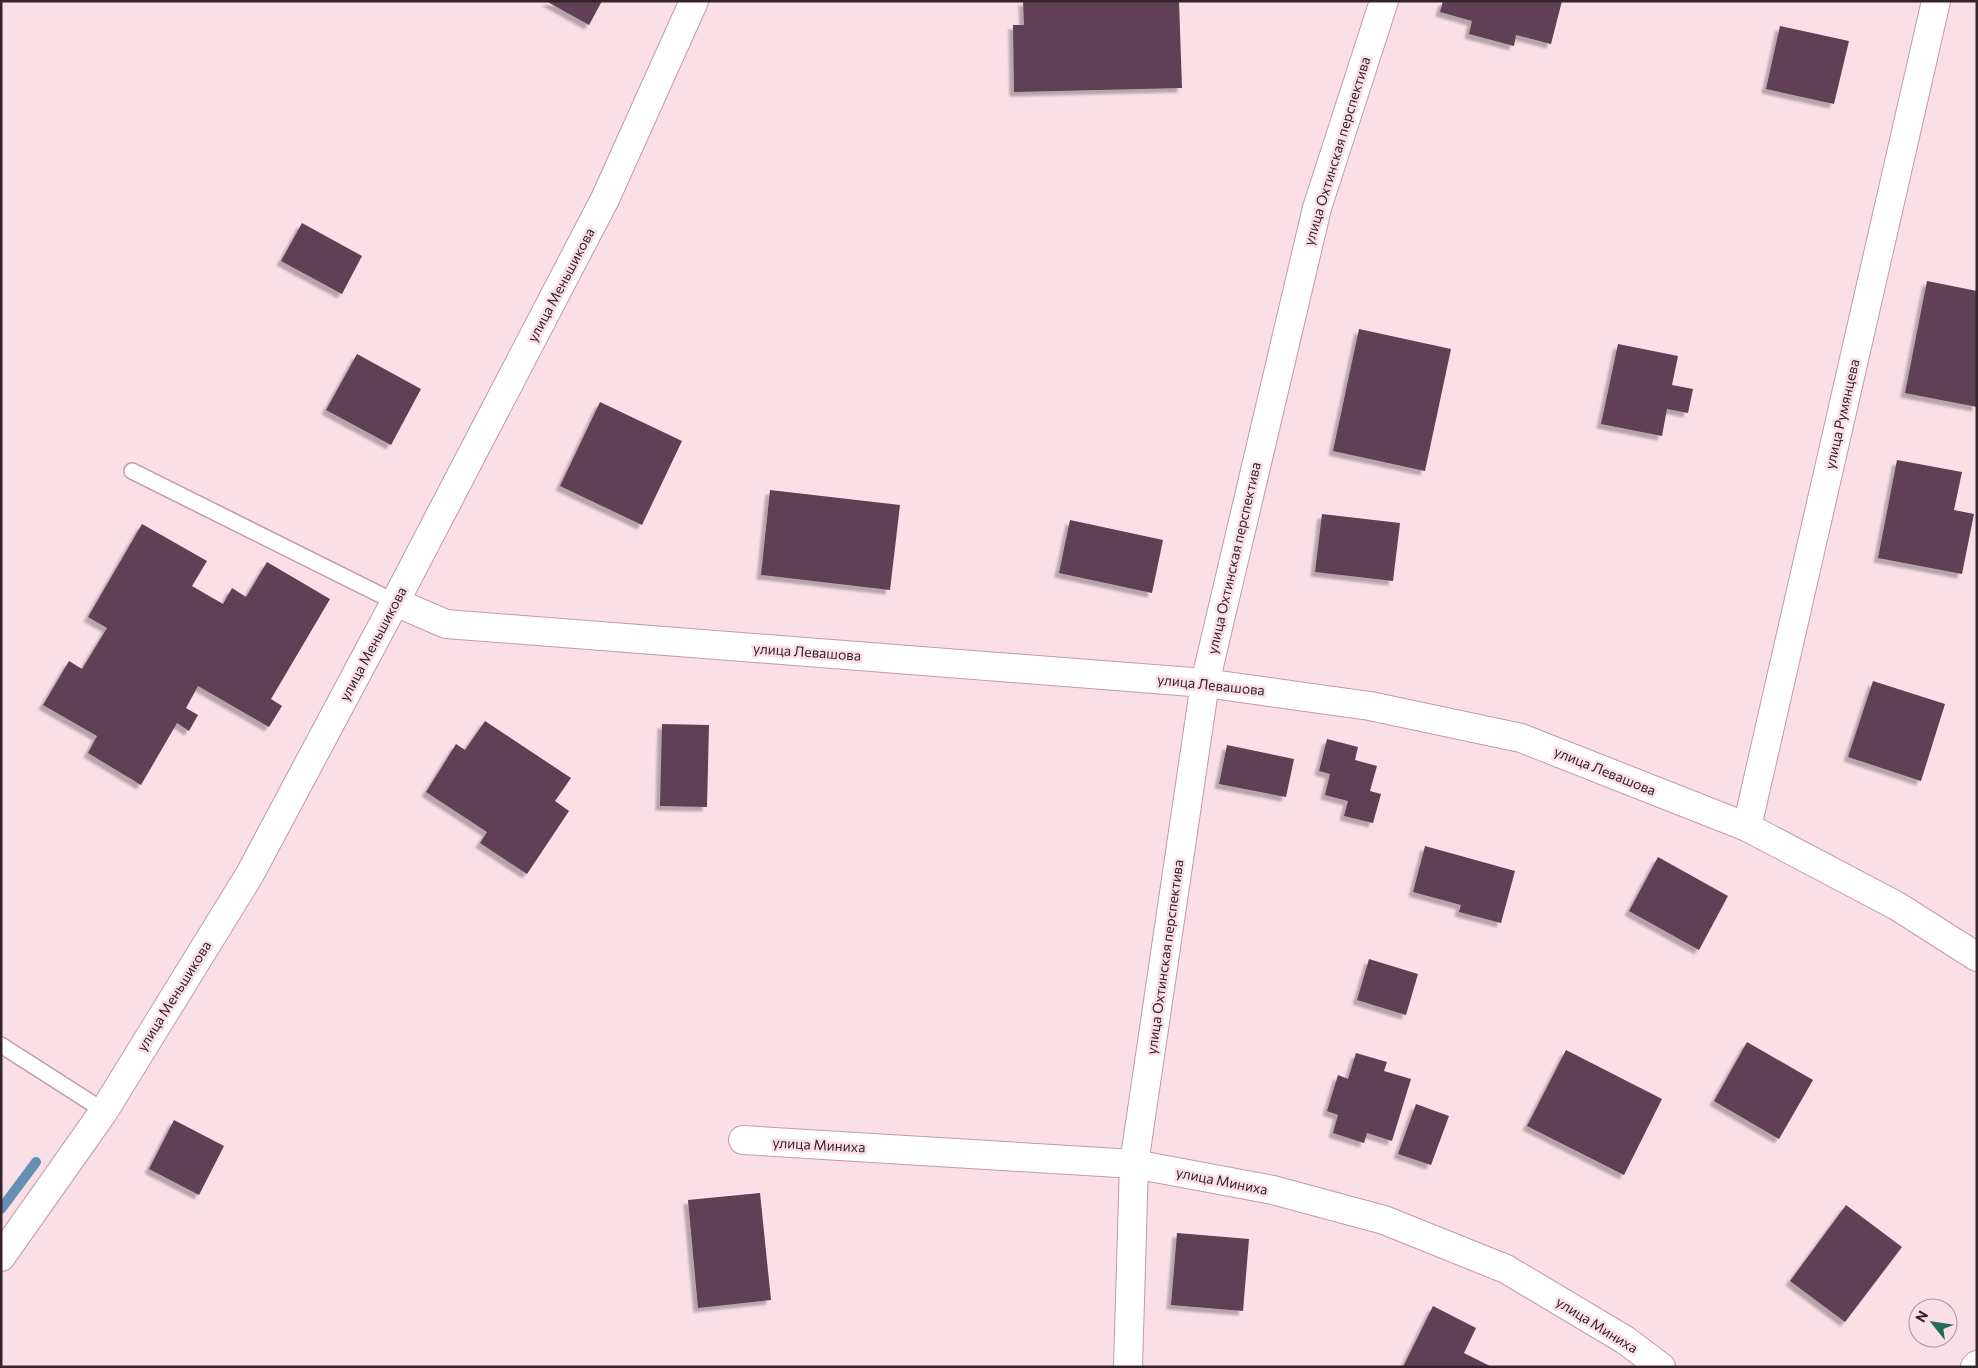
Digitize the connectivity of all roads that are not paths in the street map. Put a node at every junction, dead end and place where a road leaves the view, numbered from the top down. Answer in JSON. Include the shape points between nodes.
{"nodes":[{"id":1,"x":694,"y":1,"type":"edge"},
{"id":2,"x":1384,"y":1,"type":"edge"},
{"id":3,"x":1936,"y":1,"type":"edge"},
{"id":4,"x":132,"y":471,"type":"dead end"},
{"id":5,"x":396,"y":602,"type":"junction"},
{"id":6,"x":1205,"y":683,"type":"junction"},
{"id":7,"x":1747,"y":827,"type":"junction"},
{"id":8,"x":1977,"y":957,"type":"edge"},
{"id":9,"x":1,"y":1044,"type":"edge"},
{"id":10,"x":104,"y":1111,"type":"junction"},
{"id":11,"x":742,"y":1140,"type":"dead end"},
{"id":12,"x":1134,"y":1164,"type":"junction"},
{"id":13,"x":1,"y":1258,"type":"edge"},
{"id":14,"x":1128,"y":1367,"type":"edge"},
{"id":15,"x":1661,"y":1367,"type":"edge"}],
"edges":[{"from":1,"to":5,"type":"street","name":"улица Меньшикова","via":[[605,199]]},
{"from":2,"to":6,"type":"street","name":"улица Охтинская перспектива","via":[[1317,208]]},
{"from":3,"to":7,"type":"street","name":"улица Румянцева"},
{"from":4,"to":5,"type":"lane"},
{"from":5,"to":6,"type":"street","name":"улица Левашова","via":[[446,624]]},
{"from":5,"to":10,"type":"street","name":"улица Меньшикова","via":[[250,874]]},
{"from":6,"to":7,"type":"street","name":"улица Левашова","via":[[1370,706],[1521,738]]},
{"from":6,"to":12,"type":"street","name":"улица Охтинская перспектива"},
{"from":7,"to":8,"type":"street","name":"улица Левашова","via":[[1897,906]]},
{"from":9,"to":10,"type":"lane"},
{"from":10,"to":13,"type":"street","name":"улица Меньшикова"},
{"from":11,"to":12,"type":"street","name":"улица Миниха"},
{"from":12,"to":14,"type":"street","name":"улица Охтинская перспектива"},
{"from":12,"to":15,"type":"street","name":"улица Миниха","via":[[1273,1190],[1384,1220],[1506,1269],[1625,1340]]}]}
